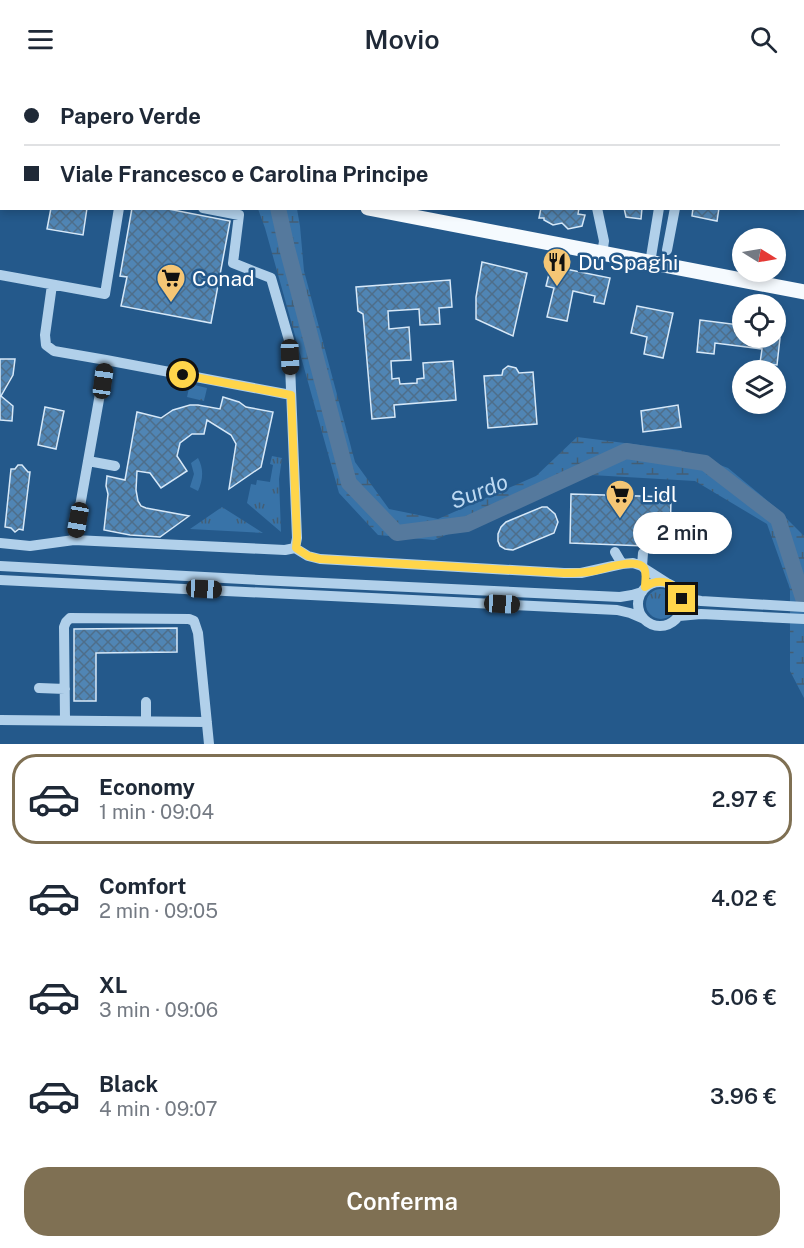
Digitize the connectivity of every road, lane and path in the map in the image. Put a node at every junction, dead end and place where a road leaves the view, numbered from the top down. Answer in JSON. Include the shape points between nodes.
{"nodes":[{"id":1,"x":119,"y":210,"type":"edge"},
{"id":2,"x":221,"y":210,"type":"edge"},
{"id":3,"x":386,"y":210,"type":"edge"},
{"id":4,"x":597,"y":210,"type":"edge"},
{"id":5,"x":659,"y":210,"type":"edge"},
{"id":6,"x":675,"y":210,"type":"edge"},
{"id":7,"x":239,"y":212,"type":"edge"},
{"id":8,"x":412,"y":213,"type":"edge"},
{"id":9,"x":668,"y":250,"type":"dead end"},
{"id":10,"x":602,"y":254,"type":"junction"},
{"id":11,"x":651,"y":263,"type":"junction"},
{"id":12,"x":0,"y":275,"type":"edge"},
{"id":13,"x":52,"y":285,"type":"junction"},
{"id":14,"x":804,"y":292,"type":"edge"},
{"id":15,"x":106,"y":360,"type":"junction"},
{"id":16,"x":291,"y":395,"type":"junction"},
{"id":17,"x":88,"y":461,"type":"junction"},
{"id":18,"x":115,"y":466,"type":"dead end"},
{"id":19,"x":74,"y":540,"type":"junction"},
{"id":20,"x":0,"y":543,"type":"edge"},
{"id":21,"x":296,"y":548,"type":"junction"},
{"id":22,"x":615,"y":552,"type":"dead end"},
{"id":23,"x":643,"y":553,"type":"dead end"},
{"id":24,"x":622,"y":564,"type":"junction"},
{"id":25,"x":0,"y":566,"type":"edge"},
{"id":26,"x":644,"y":568,"type":"junction"},
{"id":27,"x":0,"y":580,"type":"edge"},
{"id":28,"x":667,"y":583,"type":"junction"},
{"id":29,"x":643,"y":590,"type":"junction"},
{"id":30,"x":680,"y":594,"type":"junction"},
{"id":31,"x":804,"y":607,"type":"edge"},
{"id":32,"x":786,"y":612,"type":"junction"},
{"id":33,"x":679,"y":616,"type":"junction"},
{"id":34,"x":644,"y":619,"type":"junction"},
{"id":35,"x":804,"y":619,"type":"edge"},
{"id":36,"x":39,"y":688,"type":"dead end"},
{"id":37,"x":65,"y":688,"type":"junction"},
{"id":38,"x":146,"y":702,"type":"dead end"},
{"id":39,"x":0,"y":720,"type":"edge"},
{"id":40,"x":65,"y":720,"type":"junction"},
{"id":41,"x":146,"y":721,"type":"junction"},
{"id":42,"x":207,"y":722,"type":"junction"},
{"id":43,"x":209,"y":744,"type":"edge"}],
"edges":[{"from":1,"to":13,"type":"street","via":[[105,294]]},
{"from":2,"to":7,"type":"street"},
{"from":3,"to":8,"type":"main road"},
{"from":4,"to":10,"type":"street","via":[[604,241]]},
{"from":5,"to":11,"type":"street"},
{"from":6,"to":9,"type":"street"},
{"from":7,"to":16,"type":"street","via":[[233,263],[272,280],[289,340]]},
{"from":8,"to":10,"type":"main road"},
{"from":10,"to":11,"type":"main road"},
{"from":11,"to":14,"type":"main road"},
{"from":12,"to":13,"type":"street"},
{"from":13,"to":15,"type":"street","via":[[46,345],[54,351]]},
{"from":15,"to":16,"type":"street"},
{"from":15,"to":17,"type":"street"},
{"from":16,"to":21,"type":"street"},
{"from":17,"to":18,"type":"street"},
{"from":17,"to":19,"type":"street"},
{"from":19,"to":20,"type":"street","via":[[30,546]]},
{"from":19,"to":21,"type":"street"},
{"from":21,"to":24,"type":"street","via":[[320,559],[564,573]]},
{"from":22,"to":24,"type":"street"},
{"from":23,"to":26,"type":"street"},
{"from":24,"to":26,"type":"street"},
{"from":25,"to":29,"type":"street","via":[[620,597]]},
{"from":26,"to":28,"type":"street"},
{"from":26,"to":29,"type":"street"},
{"from":27,"to":34,"type":"street","via":[[618,610]]},
{"from":28,"to":29,"type":"street","via":[[656,582]]},
{"from":28,"to":30,"type":"street"},
{"from":29,"to":34,"type":"street","via":[[638,603]]},
{"from":30,"to":32,"type":"street","via":[[689,599]]},
{"from":30,"to":33,"type":"street"},
{"from":31,"to":32,"type":"street"},
{"from":32,"to":33,"type":"street"},
{"from":32,"to":35,"type":"street"},
{"from":33,"to":34,"type":"street","via":[[665,625],[653,625]]},
{"from":36,"to":37,"type":"street"},
{"from":37,"to":40,"type":"street"},
{"from":37,"to":42,"type":"street","via":[[64,627],[70,618],[189,618],[198,633]]},
{"from":38,"to":41,"type":"street"},
{"from":39,"to":40,"type":"street"},
{"from":40,"to":41,"type":"street"},
{"from":41,"to":42,"type":"street"},
{"from":42,"to":43,"type":"street"}]}
